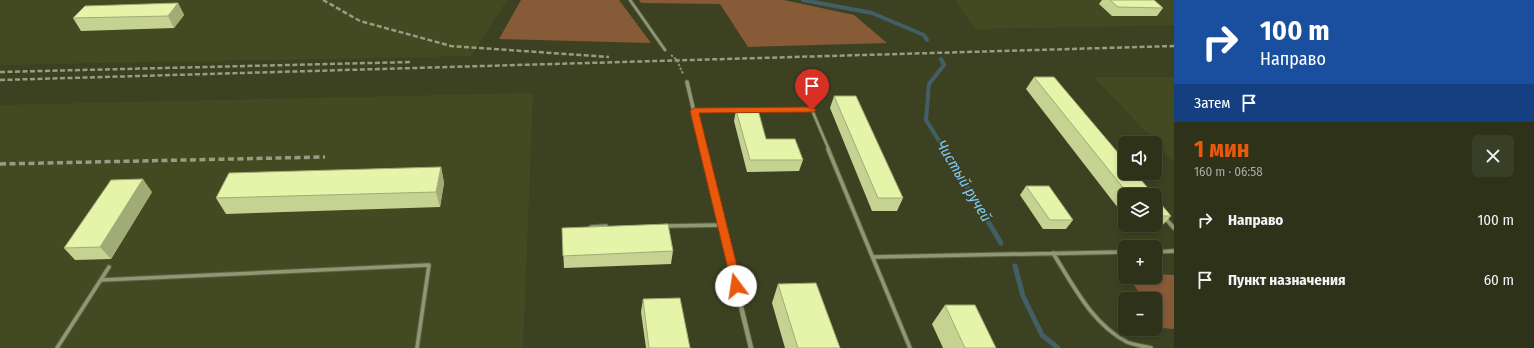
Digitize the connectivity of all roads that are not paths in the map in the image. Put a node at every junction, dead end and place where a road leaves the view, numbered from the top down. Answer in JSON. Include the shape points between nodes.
{"nodes":[{"id":1,"x":630,"y":0,"type":"edge"},
{"id":2,"x":665,"y":50,"type":"road end"},
{"id":3,"x":687,"y":82,"type":"road end"},
{"id":4,"x":741,"y":110,"type":"edge"},
{"id":5,"x":749,"y":110,"type":"edge"},
{"id":6,"x":694,"y":111,"type":"junction"},
{"id":7,"x":1162,"y":213,"type":"edge"},
{"id":8,"x":722,"y":225,"type":"junction"},
{"id":9,"x":614,"y":226,"type":"edge"},
{"id":10,"x":660,"y":226,"type":"edge"},
{"id":11,"x":591,"y":227,"type":"edge"},
{"id":12,"x":1174,"y":228,"type":"edge"},
{"id":13,"x":1174,"y":251,"type":"edge"},
{"id":14,"x":1118,"y":252,"type":"edge"},
{"id":15,"x":1162,"y":252,"type":"edge"},
{"id":16,"x":1053,"y":254,"type":"junction"},
{"id":17,"x":873,"y":256,"type":"junction"},
{"id":18,"x":109,"y":267,"type":"dead end"},
{"id":19,"x":101,"y":280,"type":"junction"},
{"id":20,"x":57,"y":348,"type":"edge"},
{"id":21,"x":417,"y":348,"type":"edge"},
{"id":22,"x":751,"y":348,"type":"edge"},
{"id":23,"x":910,"y":348,"type":"edge"},
{"id":24,"x":1151,"y":348,"type":"edge"}],
"edges":[{"from":1,"to":2,"type":"lane"},
{"from":3,"to":6,"type":"street"},
{"from":4,"to":6,"type":"lane"},
{"from":5,"to":17,"type":"lane","via":[[812,110]]},
{"from":6,"to":8,"type":"street"},
{"from":7,"to":12,"type":"lane"},
{"from":8,"to":10,"type":"lane"},
{"from":8,"to":22,"type":"street"},
{"from":9,"to":11,"type":"lane"},
{"from":13,"to":15,"type":"lane"},
{"from":14,"to":16,"type":"lane"},
{"from":16,"to":17,"type":"lane"},
{"from":16,"to":24,"type":"lane","via":[[1084,303],[1104,326],[1128,342]]},
{"from":17,"to":23,"type":"lane"},
{"from":18,"to":19,"type":"lane"},
{"from":19,"to":20,"type":"lane"},
{"from":19,"to":21,"type":"lane","via":[[429,265]]}]}
